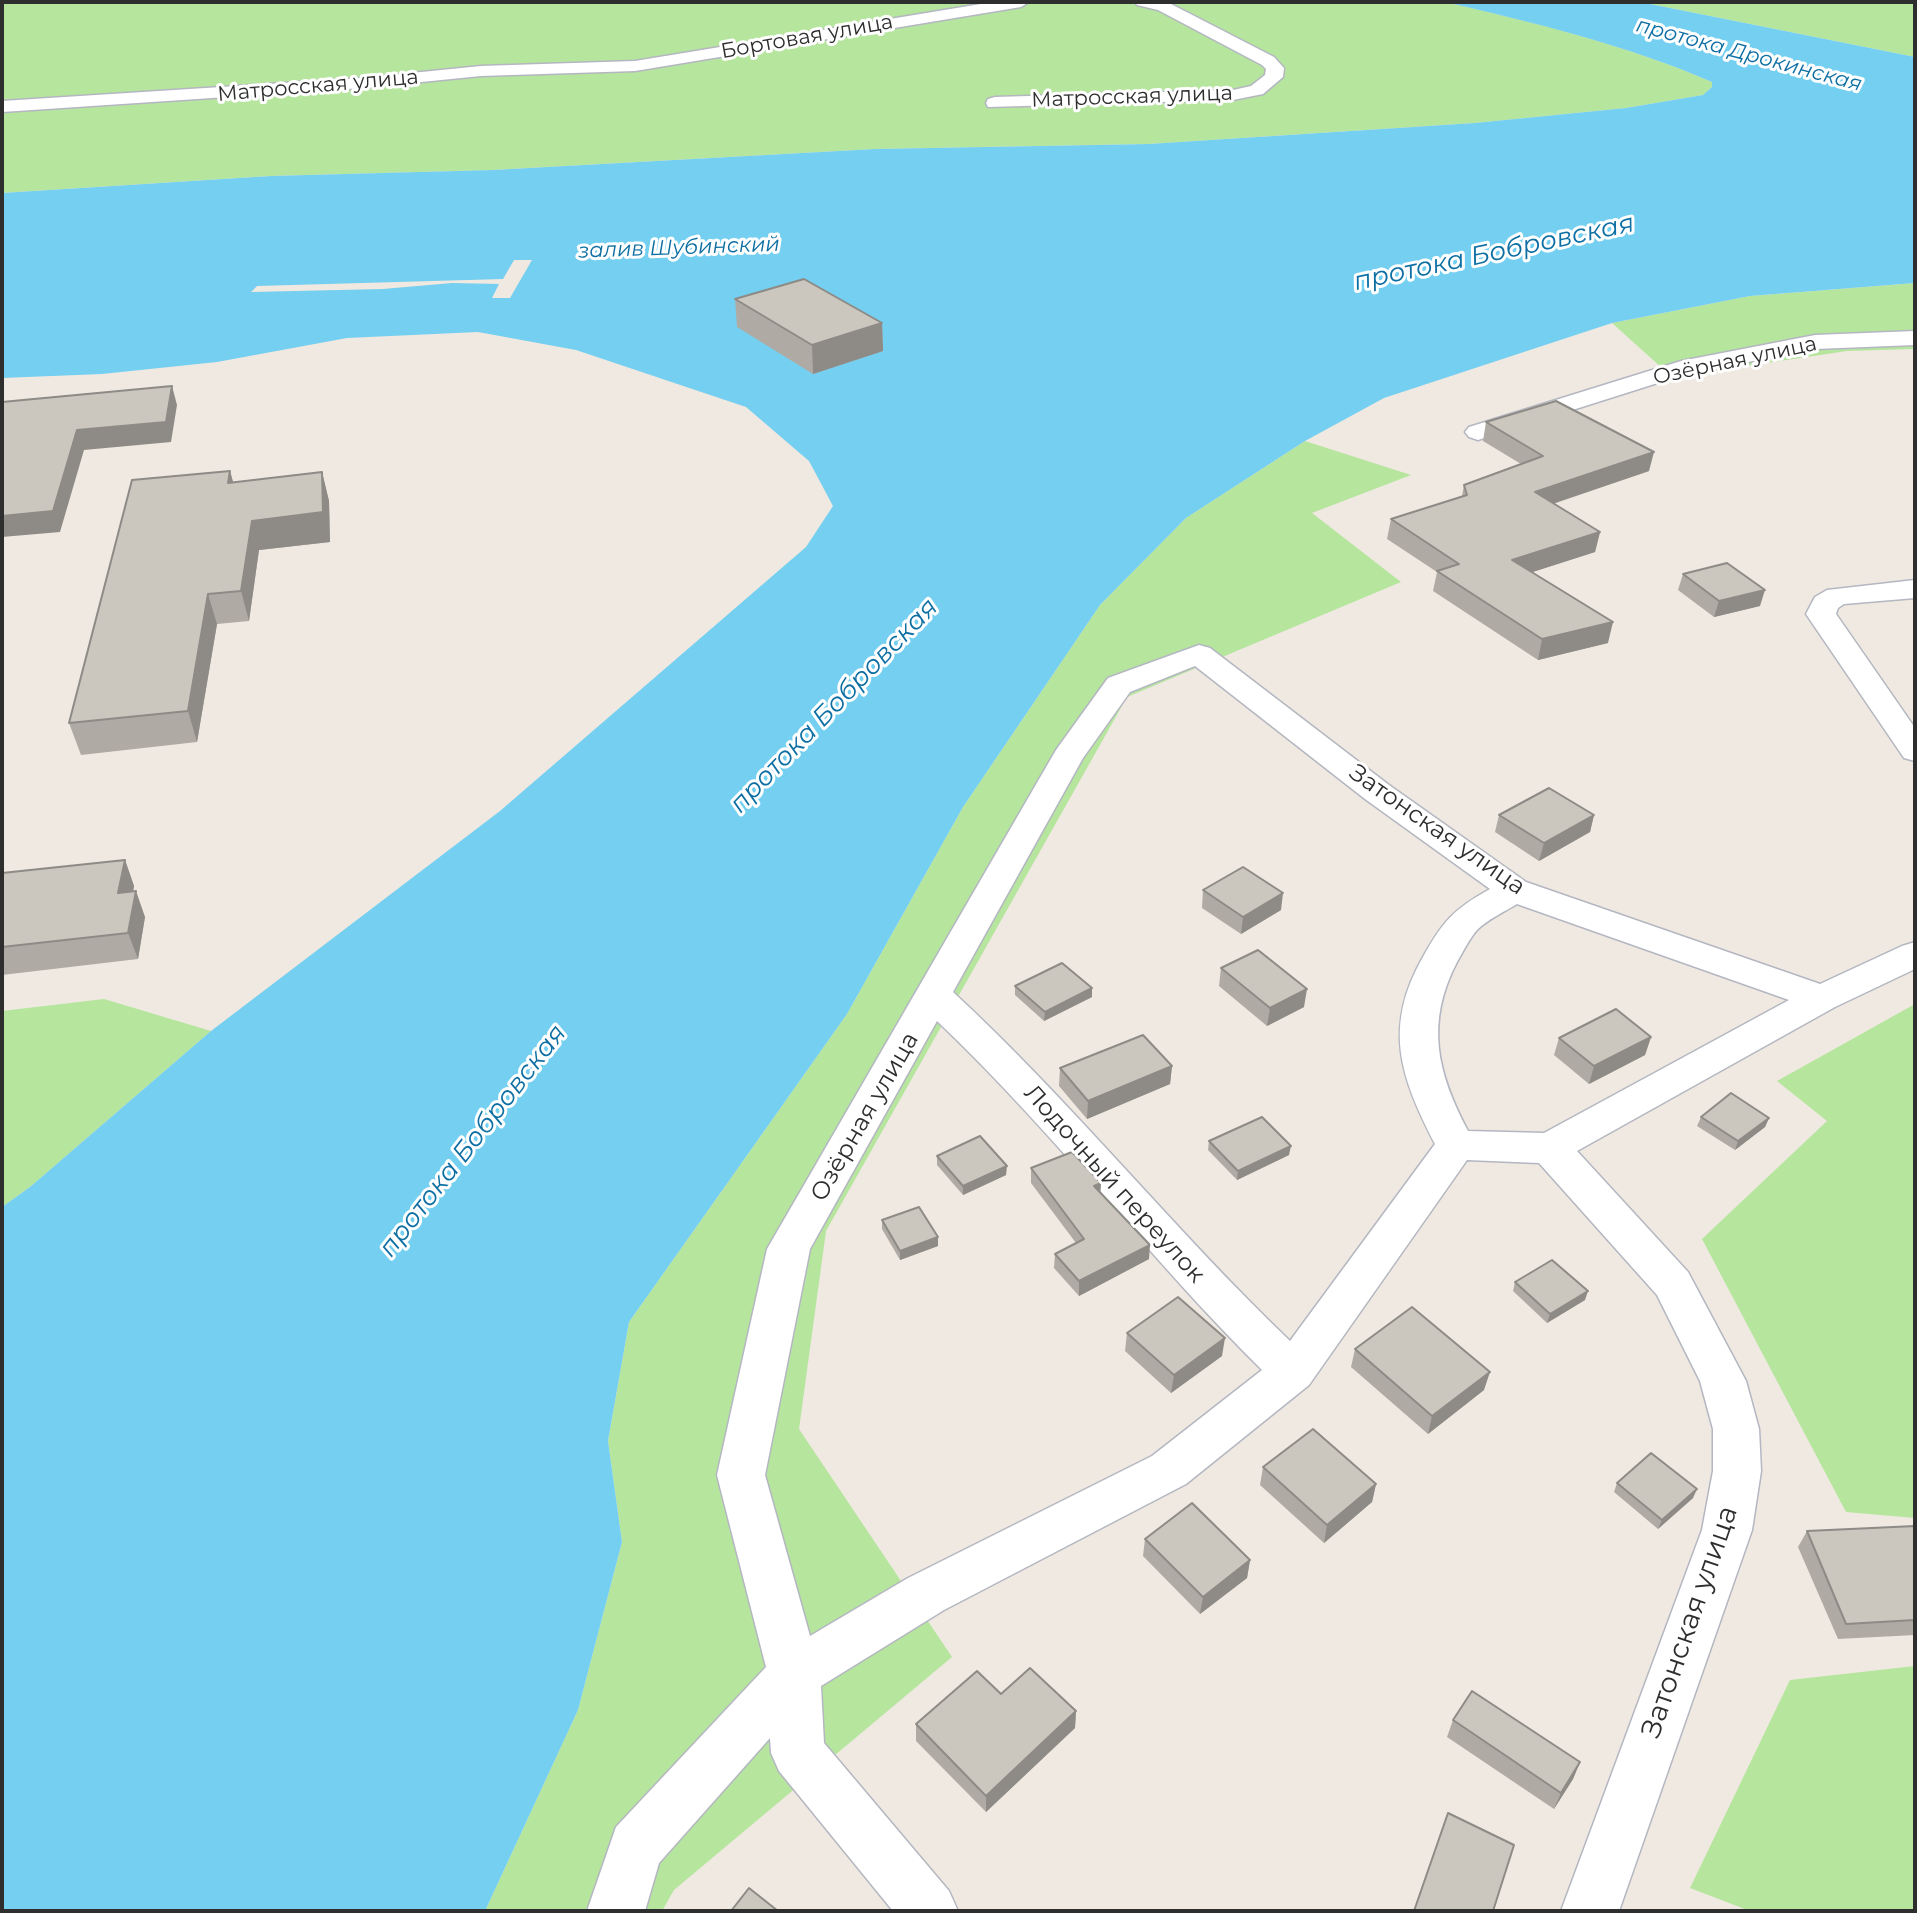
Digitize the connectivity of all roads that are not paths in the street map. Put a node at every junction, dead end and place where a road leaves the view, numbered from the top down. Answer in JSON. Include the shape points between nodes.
{"nodes":[{"id":1,"x":1021,"y":2,"type":"edge"},
{"id":2,"x":1143,"y":2,"type":"edge"},
{"id":3,"x":635,"y":66,"type":"joint"},
{"id":4,"x":995,"y":103,"type":"dead end"},
{"id":5,"x":2,"y":107,"type":"edge"},
{"id":6,"x":1915,"y":338,"type":"edge"},
{"id":7,"x":1478,"y":432,"type":"dead end"},
{"id":8,"x":1915,"y":589,"type":"edge"},
{"id":9,"x":1199,"y":654,"type":"joint"},
{"id":10,"x":1915,"y":751,"type":"edge"},
{"id":11,"x":1514,"y":890,"type":"junction"},
{"id":12,"x":1915,"y":954,"type":"edge"},
{"id":13,"x":934,"y":996,"type":"junction"},
{"id":14,"x":1822,"y":998,"type":"junction"},
{"id":15,"x":1456,"y":1145,"type":"junction"},
{"id":16,"x":1550,"y":1148,"type":"junction"},
{"id":17,"x":1293,"y":1372,"type":"junction"},
{"id":18,"x":794,"y":1674,"type":"junction"},
{"id":19,"x":616,"y":1911,"type":"edge"},
{"id":20,"x":929,"y":1911,"type":"edge"},
{"id":21,"x":1590,"y":1911,"type":"edge"}],
"edges":[{"from":1,"to":3,"type":"street","name":"Бортовая улица"},
{"from":2,"to":4,"type":"street","name":"Матросская улица","via":[[1163,6],[1268,61],[1275,68],[1274,77],[1257,90],[1233,95]]},
{"from":3,"to":5,"type":"street","name":"Матросская улица","via":[[481,71]]},
{"from":6,"to":7,"type":"street","name":"Озёрная улица","via":[[1815,342],[1681,368]]},
{"from":8,"to":10,"type":"street","via":[[1837,596],[1825,603],[1821,614]]},
{"from":9,"to":11,"type":"street","name":"Затонская улица","via":[[1377,792]]},
{"from":9,"to":13,"type":"street","name":"Озёрная улица","via":[[1119,685],[1067,757]]},
{"from":11,"to":14,"type":"street","name":"Затонская улица"},
{"from":11,"to":15,"type":"street","via":[[1464,922],[1434,968],[1420,1002],[1415,1038],[1423,1077]]},
{"from":12,"to":14,"type":"street"},
{"from":13,"to":17,"type":"street","name":"Лодочный переулок","via":[[1074,1137],[1217,1298]]},
{"from":13,"to":18,"type":"street","name":"Озёрная улица","via":[[789,1250],[741,1475]]},
{"from":14,"to":16,"type":"street"},
{"from":15,"to":16,"type":"street"},
{"from":15,"to":17,"type":"street"},
{"from":16,"to":21,"type":"street","name":"Затонская улица","via":[[1673,1284],[1723,1381],[1736,1429],[1737,1471],[1727,1530]]},
{"from":17,"to":18,"type":"street","via":[[1169,1470],[926,1594]]},
{"from":18,"to":19,"type":"street","via":[[636,1847]]},
{"from":18,"to":20,"type":"street","name":"Озёрная улица","via":[[798,1753]]}]}
